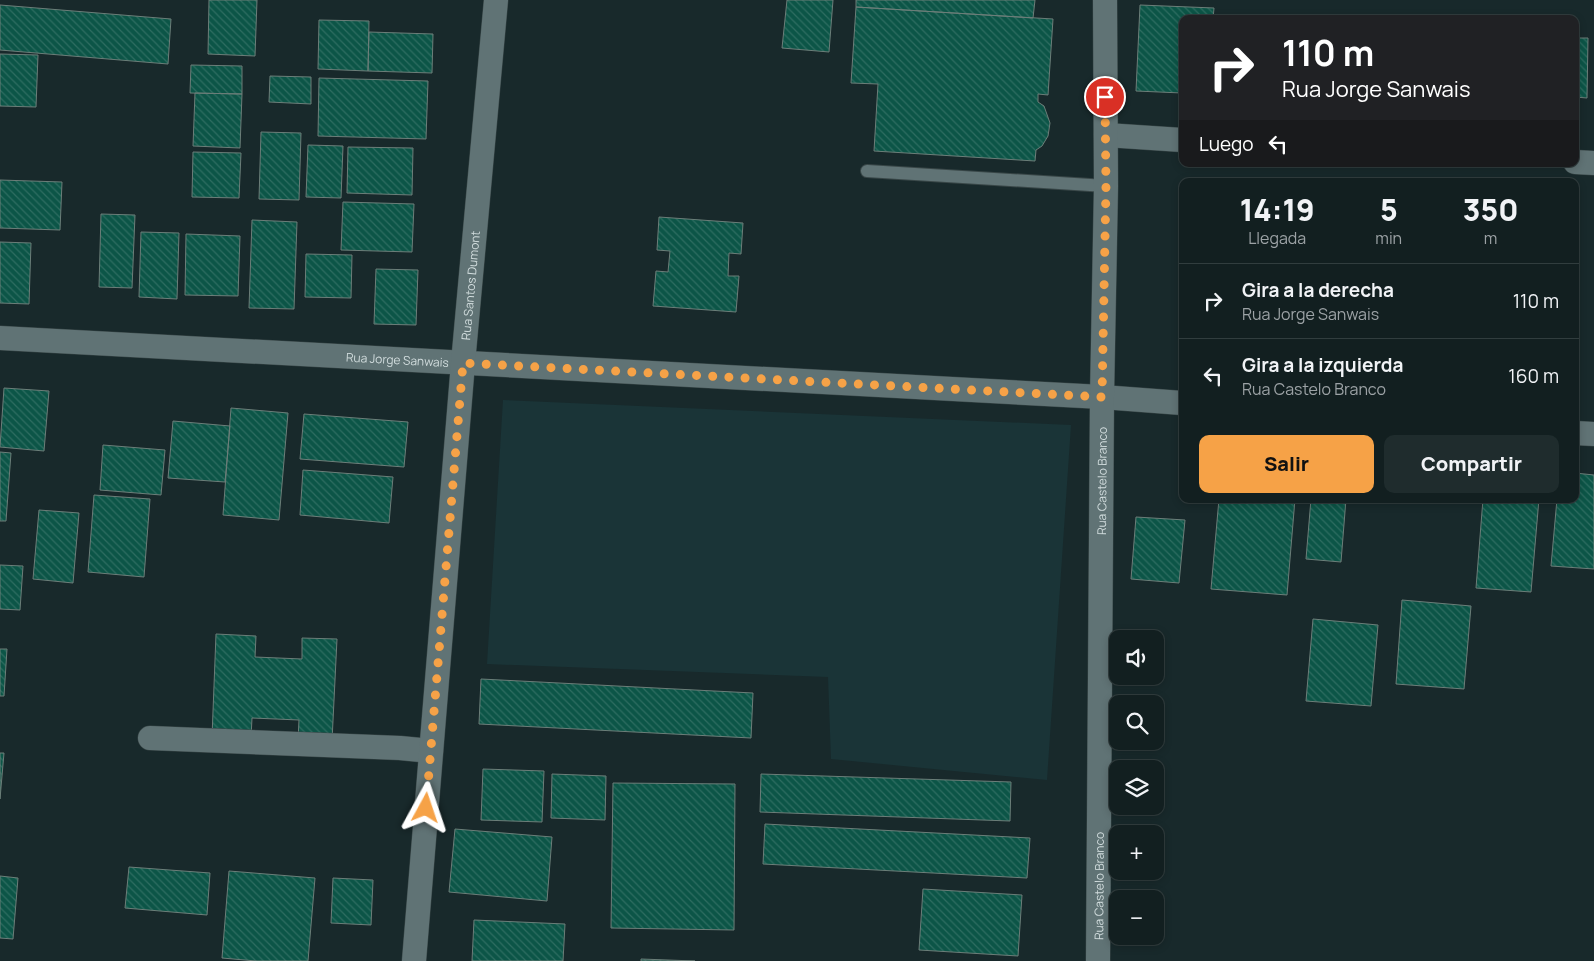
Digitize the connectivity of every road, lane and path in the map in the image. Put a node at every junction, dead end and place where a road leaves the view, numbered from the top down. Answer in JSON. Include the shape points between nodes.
{"nodes":[{"id":1,"x":496,"y":0,"type":"edge"},
{"id":2,"x":1105,"y":0,"type":"edge"},
{"id":3,"x":1106,"y":135,"type":"junction"},
{"id":4,"x":1179,"y":140,"type":"edge"},
{"id":5,"x":1579,"y":162,"type":"edge"},
{"id":6,"x":1594,"y":163,"type":"edge"},
{"id":7,"x":867,"y":171,"type":"dead end"},
{"id":8,"x":1106,"y":186,"type":"junction"},
{"id":9,"x":0,"y":338,"type":"edge"},
{"id":10,"x":463,"y":363,"type":"junction"},
{"id":11,"x":1102,"y":397,"type":"junction"},
{"id":12,"x":1179,"y":403,"type":"edge"},
{"id":13,"x":1579,"y":433,"type":"edge"},
{"id":14,"x":1594,"y":434,"type":"edge"},
{"id":15,"x":150,"y":738,"type":"dead end"},
{"id":16,"x":431,"y":751,"type":"junction"},
{"id":17,"x":414,"y":961,"type":"edge"},
{"id":18,"x":1098,"y":961,"type":"edge"}],
"edges":[{"from":1,"to":10,"type":"street","name":"Rua Santos Dumont"},
{"from":2,"to":3,"type":"street","name":"Rua Castelo Branco"},
{"from":3,"to":4,"type":"street"},
{"from":3,"to":8,"type":"street","name":"Rua Castelo Branco"},
{"from":5,"to":6,"type":"street"},
{"from":7,"to":8,"type":"lane"},
{"from":8,"to":11,"type":"street","name":"Rua Castelo Branco"},
{"from":9,"to":10,"type":"street","name":"Rua Jorge Sanwais"},
{"from":10,"to":11,"type":"street","name":"Rua Jorge Sanwais"},
{"from":10,"to":16,"type":"street","name":"Rua Santos Dumont"},
{"from":11,"to":12,"type":"street","name":"Rua Jorge Sanwais"},
{"from":11,"to":18,"type":"street","name":"Rua Castelo Branco"},
{"from":13,"to":14,"type":"street"},
{"from":15,"to":16,"type":"street"},
{"from":16,"to":17,"type":"street","name":"Rua Santos Dumont"}]}
